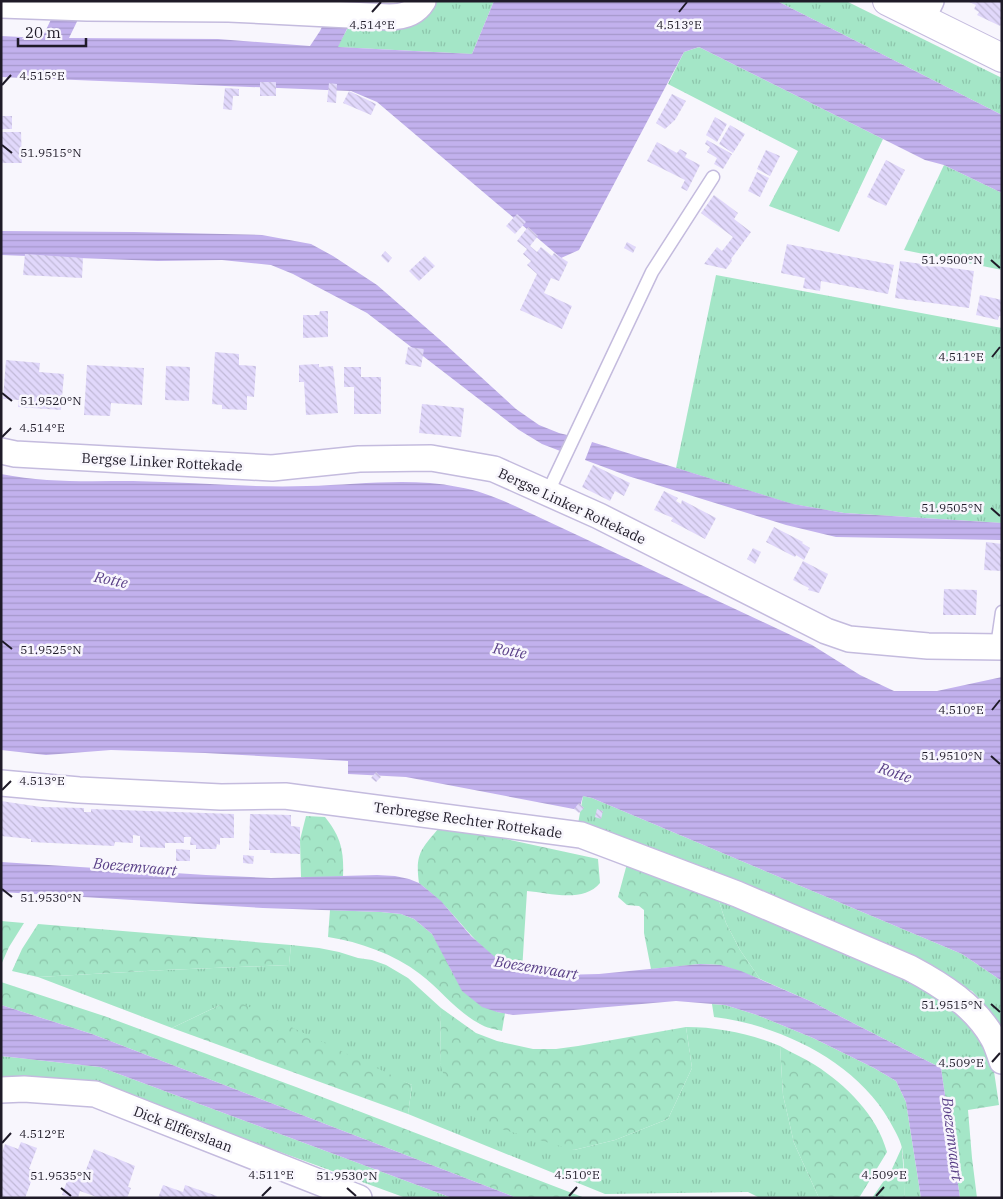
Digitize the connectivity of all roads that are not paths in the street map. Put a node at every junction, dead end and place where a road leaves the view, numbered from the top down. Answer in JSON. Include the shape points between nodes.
{"nodes":[{"id":1,"x":423,"y":1,"type":"edge"},
{"id":2,"x":887,"y":1,"type":"edge"},
{"id":3,"x":1,"y":5,"type":"edge"},
{"id":4,"x":927,"y":10,"type":"edge"},
{"id":5,"x":1002,"y":58,"type":"edge"},
{"id":6,"x":713,"y":176,"type":"dead end"},
{"id":7,"x":1,"y":451,"type":"edge"},
{"id":8,"x":548,"y":492,"type":"junction"},
{"id":9,"x":1002,"y":612,"type":"edge"},
{"id":10,"x":999,"y":646,"type":"edge"},
{"id":11,"x":1,"y":783,"type":"edge"},
{"id":12,"x":1002,"y":1061,"type":"edge"},
{"id":13,"x":1,"y":1090,"type":"edge"},
{"id":14,"x":357,"y":1197,"type":"edge"}],
"edges":[{"from":1,"to":3,"type":"street","via":[[411,13],[400,17],[229,8]]},
{"from":2,"to":4,"type":"street"},
{"from":4,"to":5,"type":"street"},
{"from":6,"to":8,"type":"lane","via":[[652,272]]},
{"from":7,"to":8,"type":"street","name":"Bergse Linker Rottekade","via":[[272,468],[359,459],[431,458],[494,469]]},
{"from":8,"to":10,"type":"street","name":"Bergse Linker Rottekade","via":[[826,631],[849,639],[928,646]]},
{"from":9,"to":10,"type":"lane"},
{"from":11,"to":12,"type":"street","name":"Terbregse Rechter Rottekade","via":[[78,790],[285,796],[581,836],[737,894],[933,980],[978,1017],[994,1040]]},
{"from":13,"to":14,"type":"street","name":"Dick Elfferslaan","via":[[95,1094]]}]}
